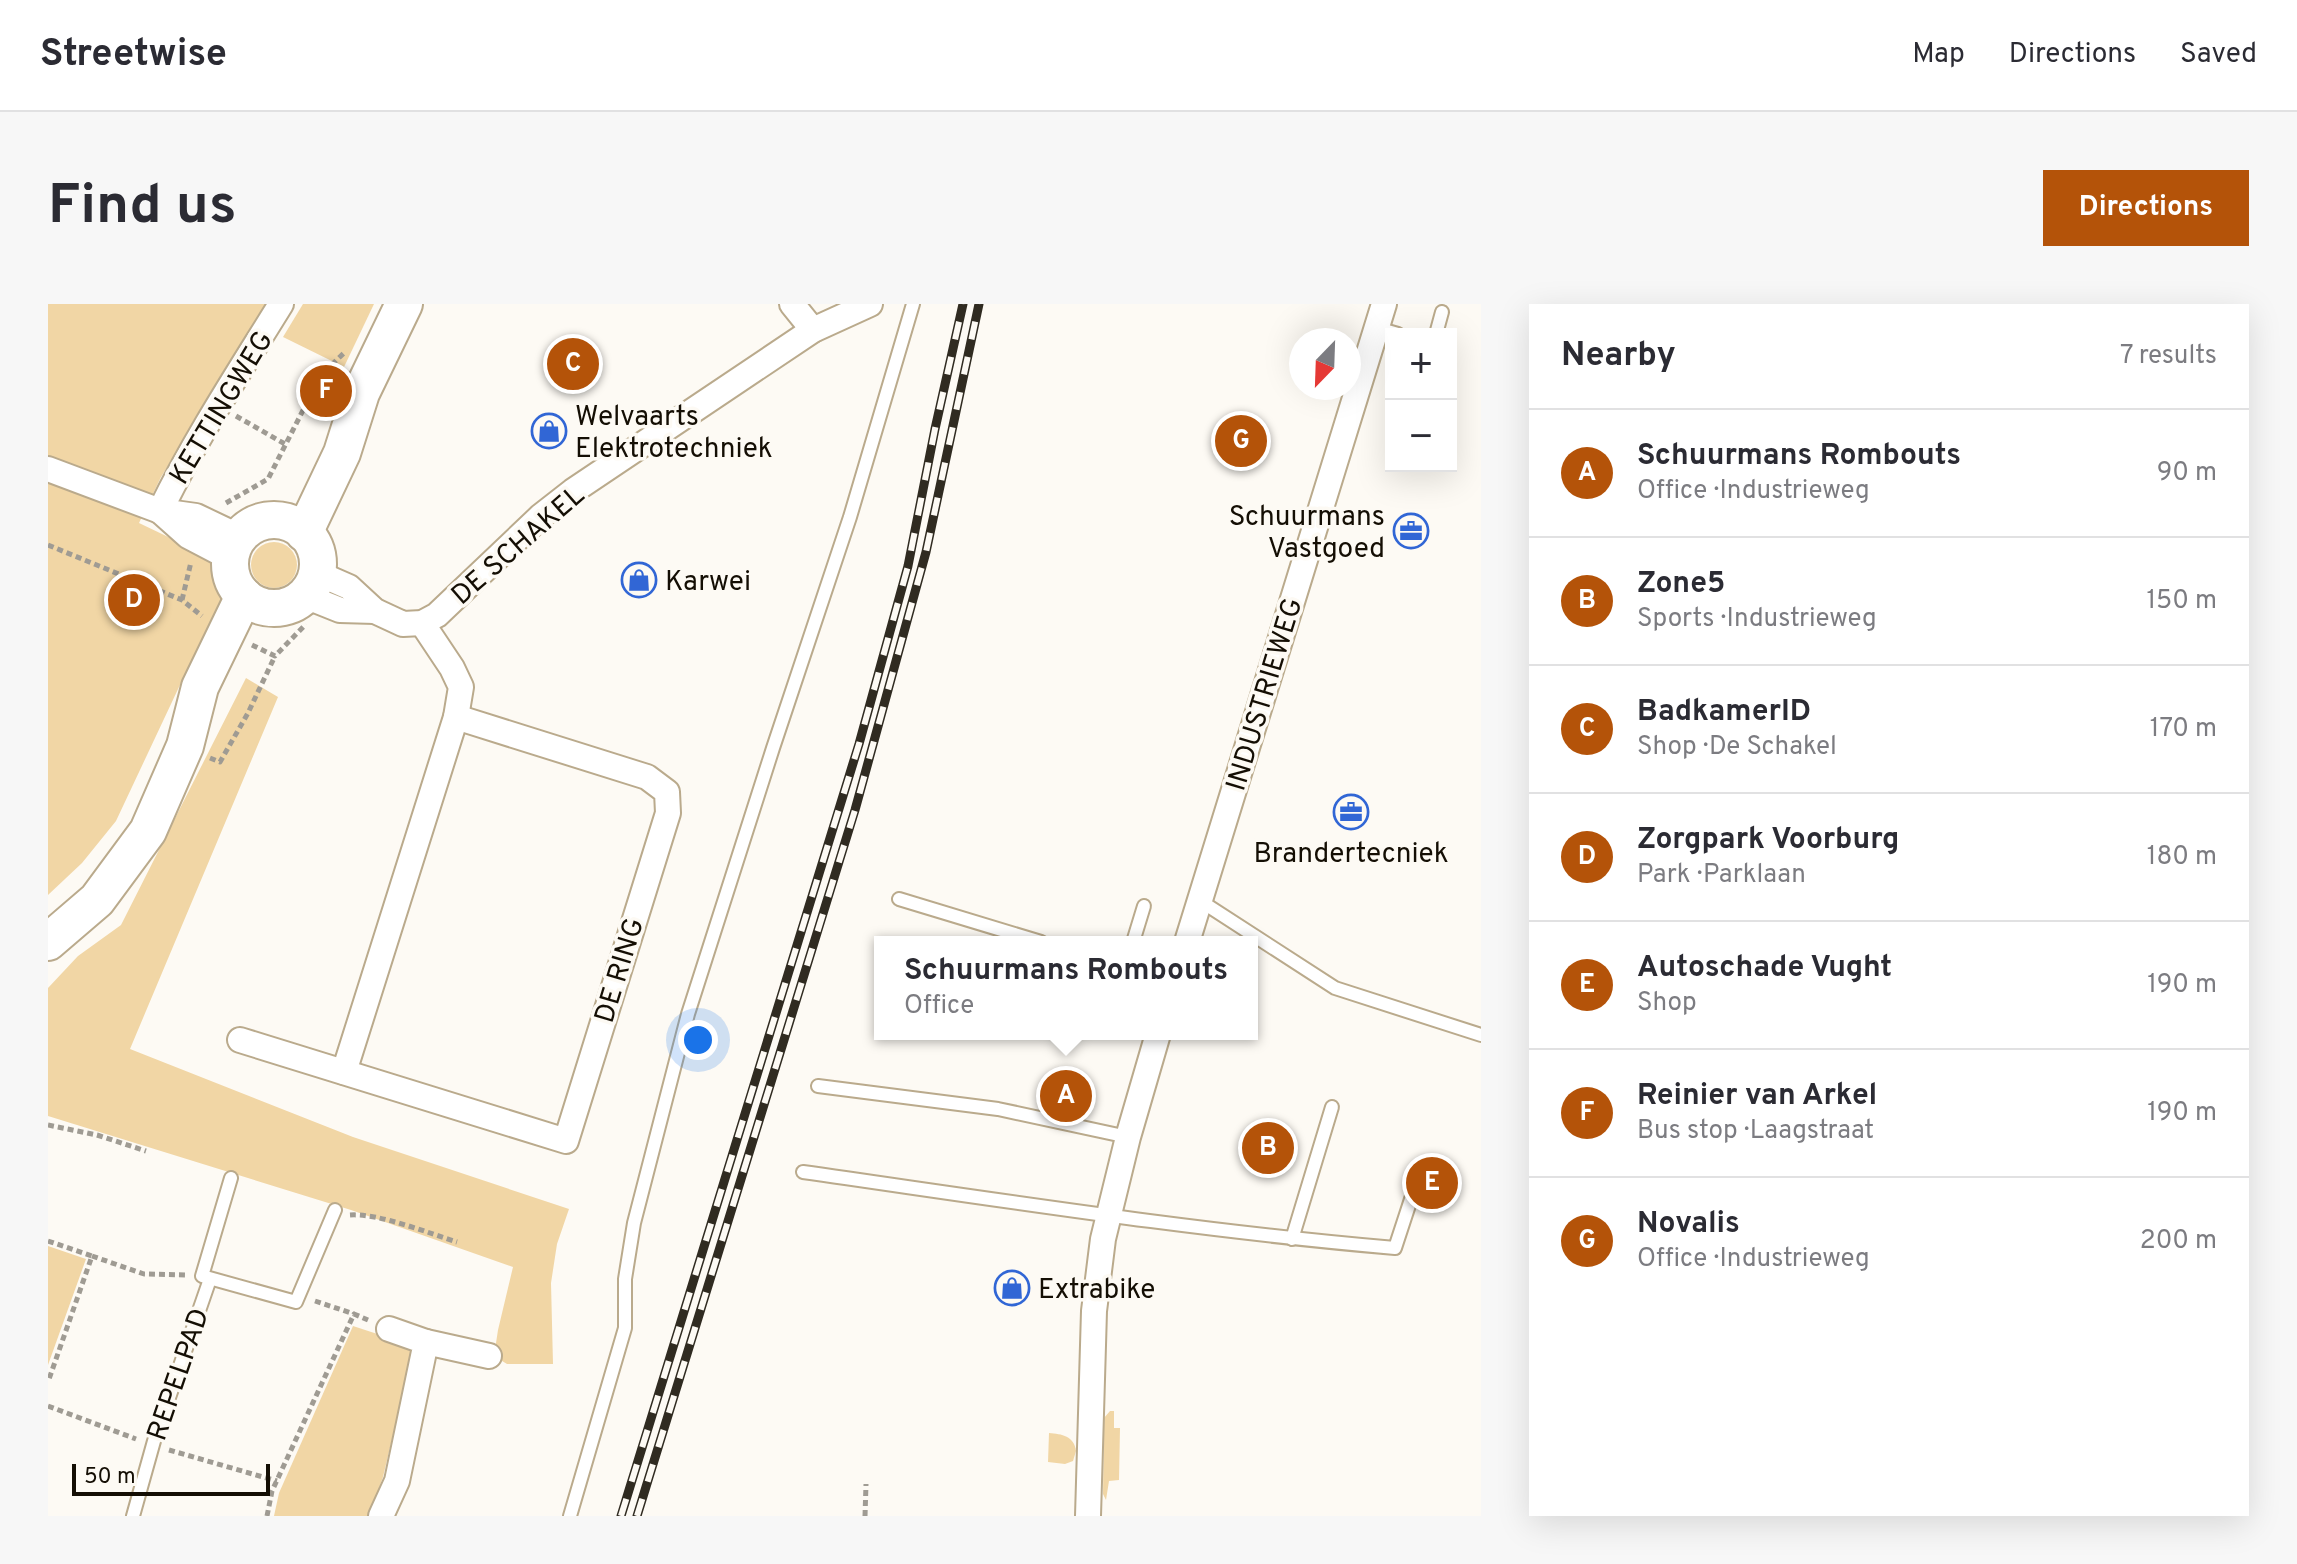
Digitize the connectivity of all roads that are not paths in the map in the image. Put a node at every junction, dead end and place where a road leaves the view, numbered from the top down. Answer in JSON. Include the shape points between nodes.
{"nodes":[{"id":1,"x":281,"y":304,"type":"edge"},
{"id":2,"x":404,"y":304,"type":"edge"},
{"id":3,"x":792,"y":304,"type":"edge"},
{"id":4,"x":870,"y":304,"type":"edge"},
{"id":5,"x":913,"y":304,"type":"edge"},
{"id":6,"x":1384,"y":304,"type":"edge"},
{"id":7,"x":1442,"y":312,"type":"dead end"},
{"id":8,"x":1388,"y":328,"type":"edge"},
{"id":9,"x":1438,"y":328,"type":"edge"},
{"id":10,"x":813,"y":330,"type":"junction"},
{"id":11,"x":1385,"y":340,"type":"edge"},
{"id":12,"x":48,"y":469,"type":"edge"},
{"id":13,"x":160,"y":511,"type":"junction"},
{"id":14,"x":294,"y":527,"type":"junction"},
{"id":15,"x":226,"y":539,"type":"junction"},
{"id":16,"x":311,"y":584,"type":"junction"},
{"id":17,"x":255,"y":602,"type":"junction"},
{"id":18,"x":422,"y":623,"type":"junction"},
{"id":19,"x":456,"y":717,"type":"junction"},
{"id":20,"x":899,"y":899,"type":"dead end"},
{"id":21,"x":1199,"y":900,"type":"junction"},
{"id":22,"x":1144,"y":906,"type":"dead end"},
{"id":23,"x":1021,"y":936,"type":"edge"},
{"id":24,"x":1135,"y":936,"type":"edge"},
{"id":25,"x":1189,"y":936,"type":"edge"},
{"id":26,"x":1255,"y":936,"type":"edge"},
{"id":27,"x":1258,"y":938,"type":"edge"},
{"id":28,"x":48,"y":942,"type":"edge"},
{"id":29,"x":1481,"y":1035,"type":"edge"},
{"id":30,"x":240,"y":1040,"type":"dead end"},
{"id":31,"x":1156,"y":1040,"type":"edge"},
{"id":32,"x":344,"y":1072,"type":"junction"},
{"id":33,"x":818,"y":1086,"type":"dead end"},
{"id":34,"x":1332,"y":1107,"type":"dead end"},
{"id":35,"x":1128,"y":1137,"type":"junction"},
{"id":36,"x":803,"y":1172,"type":"dead end"},
{"id":37,"x":231,"y":1178,"type":"dead end"},
{"id":38,"x":1413,"y":1193,"type":"dead end"},
{"id":39,"x":333,"y":1213,"type":"road end"},
{"id":40,"x":1107,"y":1215,"type":"junction"},
{"id":41,"x":1292,"y":1239,"type":"junction"},
{"id":42,"x":206,"y":1278,"type":"junction"},
{"id":43,"x":389,"y":1329,"type":"road end"},
{"id":44,"x":426,"y":1342,"type":"junction"},
{"id":45,"x":489,"y":1356,"type":"dead end"},
{"id":46,"x":133,"y":1516,"type":"edge"},
{"id":47,"x":381,"y":1516,"type":"edge"},
{"id":48,"x":570,"y":1516,"type":"edge"},
{"id":49,"x":1088,"y":1516,"type":"edge"}],
"edges":[{"from":1,"to":13,"type":"street","name":"KETTINGWEG"},
{"from":2,"to":14,"type":"main road","via":[[361,393],[342,453]]},
{"from":3,"to":10,"type":"street"},
{"from":4,"to":10,"type":"street","name":"DE SCHAKEL"},
{"from":5,"to":48,"type":"lane","via":[[857,494],[688,1014],[634,1223],[625,1279],[625,1328]]},
{"from":6,"to":8,"type":"street","name":"INDUSTRIEWEG"},
{"from":7,"to":9,"type":"lane"},
{"from":10,"to":18,"type":"street","name":"DE SCHAKEL","via":[[573,491]]},
{"from":11,"to":21,"type":"street","name":"INDUSTRIEWEG"},
{"from":12,"to":13,"type":"street"},
{"from":13,"to":15,"type":"street","via":[[196,516]]},
{"from":13,"to":15,"type":"street","via":[[188,536]]},
{"from":14,"to":15,"type":"main road","via":[[268,521]]},
{"from":14,"to":16,"type":"main road","via":[[311,540],[316,554]]},
{"from":15,"to":17,"type":"main road","via":[[232,578]]},
{"from":16,"to":17,"type":"main road","via":[[290,605]]},
{"from":16,"to":18,"type":"street","name":"DE SCHAKEL","via":[[340,610],[375,611],[403,624]]},
{"from":17,"to":28,"type":"main road","via":[[222,697],[185,746],[148,831],[97,900]]},
{"from":18,"to":19,"type":"street","via":[[461,687]]},
{"from":19,"to":32,"type":"street"},
{"from":19,"to":32,"type":"street","name":"DE RING","via":[[647,777],[667,792],[668,813],[566,1141]]},
{"from":20,"to":23,"type":"lane"},
{"from":21,"to":25,"type":"street","name":"INDUSTRIEWEG"},
{"from":21,"to":26,"type":"lane"},
{"from":22,"to":24,"type":"lane"},
{"from":27,"to":29,"type":"lane","via":[[1335,988]]},
{"from":30,"to":32,"type":"street","name":"DE RING"},
{"from":31,"to":35,"type":"street"},
{"from":33,"to":35,"type":"lane","via":[[998,1109]]},
{"from":34,"to":41,"type":"lane"},
{"from":35,"to":40,"type":"street"},
{"from":36,"to":40,"type":"lane"},
{"from":37,"to":42,"type":"lane","name":"REPELPAD"},
{"from":38,"to":41,"type":"lane","via":[[1395,1248]]},
{"from":39,"to":42,"type":"lane","name":"REPELPAD","via":[[296,1302]]},
{"from":40,"to":41,"type":"lane"},
{"from":40,"to":49,"type":"street","via":[[1094,1311]]},
{"from":42,"to":46,"type":"lane","name":"REPELPAD"},
{"from":43,"to":44,"type":"street"},
{"from":44,"to":45,"type":"street"},
{"from":44,"to":47,"type":"street","via":[[397,1481]]}]}
